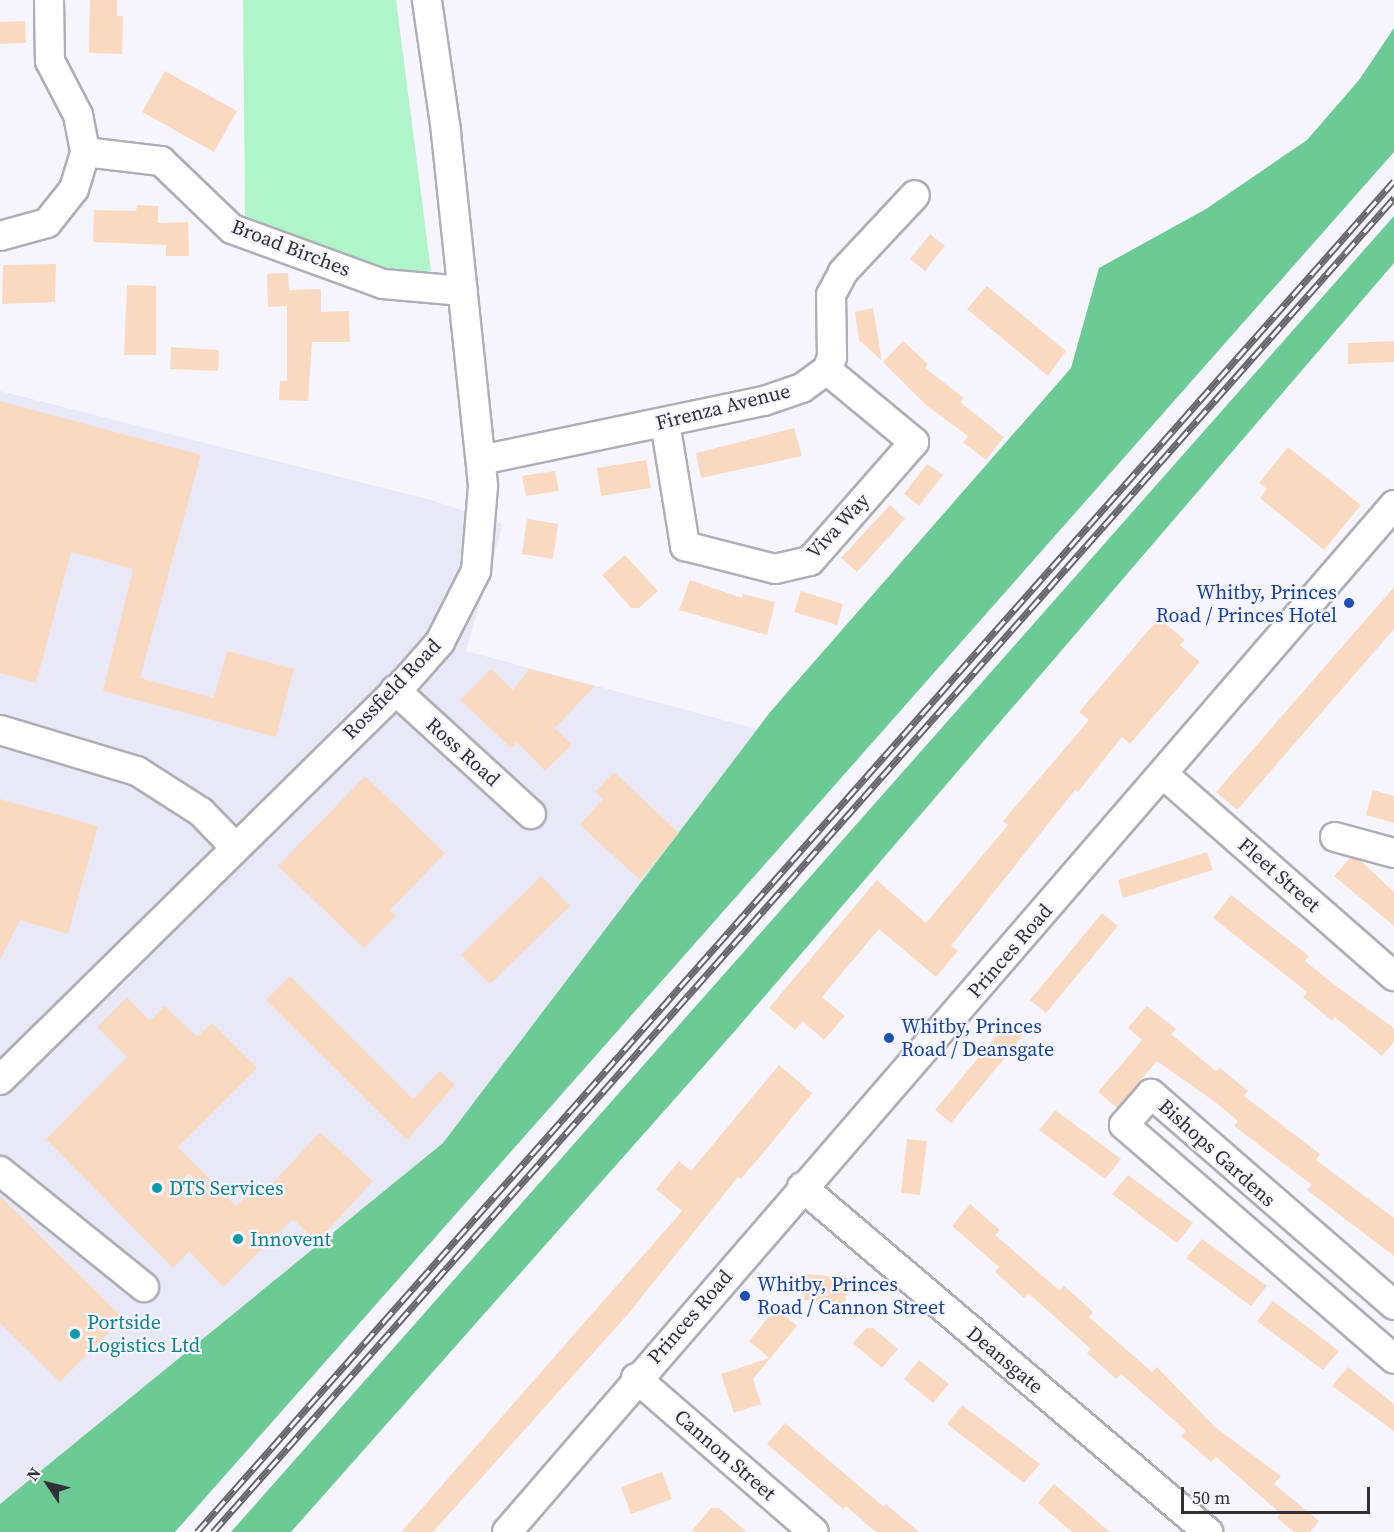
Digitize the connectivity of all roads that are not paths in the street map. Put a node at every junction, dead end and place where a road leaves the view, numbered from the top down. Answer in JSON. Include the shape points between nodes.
{"nodes":[{"id":1,"x":49,"y":0,"type":"edge"},
{"id":2,"x":427,"y":0,"type":"edge"},
{"id":3,"x":85,"y":152,"type":"junction"},
{"id":4,"x":915,"y":195,"type":"dead end"},
{"id":5,"x":0,"y":236,"type":"edge"},
{"id":6,"x":463,"y":291,"type":"junction"},
{"id":7,"x":827,"y":370,"type":"junction"},
{"id":8,"x":665,"y":422,"type":"junction"},
{"id":9,"x":481,"y":459,"type":"junction"},
{"id":10,"x":1394,"y":505,"type":"edge"},
{"id":11,"x":395,"y":690,"type":"junction"},
{"id":12,"x":0,"y":730,"type":"edge"},
{"id":13,"x":1163,"y":774,"type":"junction"},
{"id":14,"x":531,"y":814,"type":"dead end"},
{"id":15,"x":1335,"y":837,"type":"dead end"},
{"id":16,"x":234,"y":846,"type":"junction"},
{"id":17,"x":1394,"y":853,"type":"edge"},
{"id":18,"x":1394,"y":976,"type":"edge"},
{"id":19,"x":0,"y":1080,"type":"edge"},
{"id":20,"x":0,"y":1171,"type":"edge"},
{"id":21,"x":802,"y":1187,"type":"junction"},
{"id":22,"x":1283,"y":1213,"type":"junction"},
{"id":23,"x":1258,"y":1241,"type":"junction"},
{"id":24,"x":144,"y":1287,"type":"dead end"},
{"id":25,"x":1394,"y":1305,"type":"edge"},
{"id":26,"x":1394,"y":1359,"type":"edge"},
{"id":27,"x":636,"y":1378,"type":"junction"},
{"id":28,"x":507,"y":1532,"type":"edge"},
{"id":29,"x":814,"y":1532,"type":"edge"},
{"id":30,"x":1208,"y":1532,"type":"edge"}],
"edges":[{"from":1,"to":3,"type":"street","via":[[50,61],[78,115]]},
{"from":2,"to":6,"type":"street","name":"Rossfield Road"},
{"from":3,"to":5,"type":"street","via":[[74,189],[47,223]]},
{"from":3,"to":6,"type":"street","name":"Broad Birches","via":[[160,160],[232,229],[241,233],[383,284]]},
{"from":4,"to":7,"type":"street","via":[[843,272],[831,295],[832,357]]},
{"from":6,"to":9,"type":"street","name":"Rossfield Road"},
{"from":7,"to":8,"type":"street","name":"Firenza Avenue","via":[[802,388],[764,401]]},
{"from":7,"to":8,"type":"street","name":"Viva Way","via":[[914,442],[810,561],[775,569],[685,546]]},
{"from":8,"to":9,"type":"street","name":"Firenza Avenue"},
{"from":9,"to":11,"type":"street","name":"Rossfield Road","via":[[483,485],[476,570],[440,642]]},
{"from":10,"to":13,"type":"street","name":"Princes Road"},
{"from":11,"to":14,"type":"street","name":"Ross Road"},
{"from":11,"to":16,"type":"street","name":"Rossfield Road"},
{"from":12,"to":16,"type":"street","via":[[137,771],[201,812]]},
{"from":13,"to":18,"type":"street","name":"Fleet Street"},
{"from":13,"to":21,"type":"street","name":"Princes Road"},
{"from":15,"to":17,"type":"street"},
{"from":16,"to":19,"type":"street","name":"Rossfield Road"},
{"from":20,"to":24,"type":"street"},
{"from":21,"to":27,"type":"street","name":"Princes Road"},
{"from":21,"to":30,"type":"street","name":"Deansgate"},
{"from":22,"to":23,"type":"street","name":"Bishops Gardens"},
{"from":22,"to":23,"type":"street","name":"Bishops Gardens","via":[[1151,1094],[1124,1125]]},
{"from":22,"to":25,"type":"street","name":"Bishops Gardens"},
{"from":23,"to":26,"type":"street","name":"Bishops Gardens"},
{"from":27,"to":28,"type":"street","name":"Princes Road"},
{"from":27,"to":29,"type":"street","name":"Cannon Street"}]}
